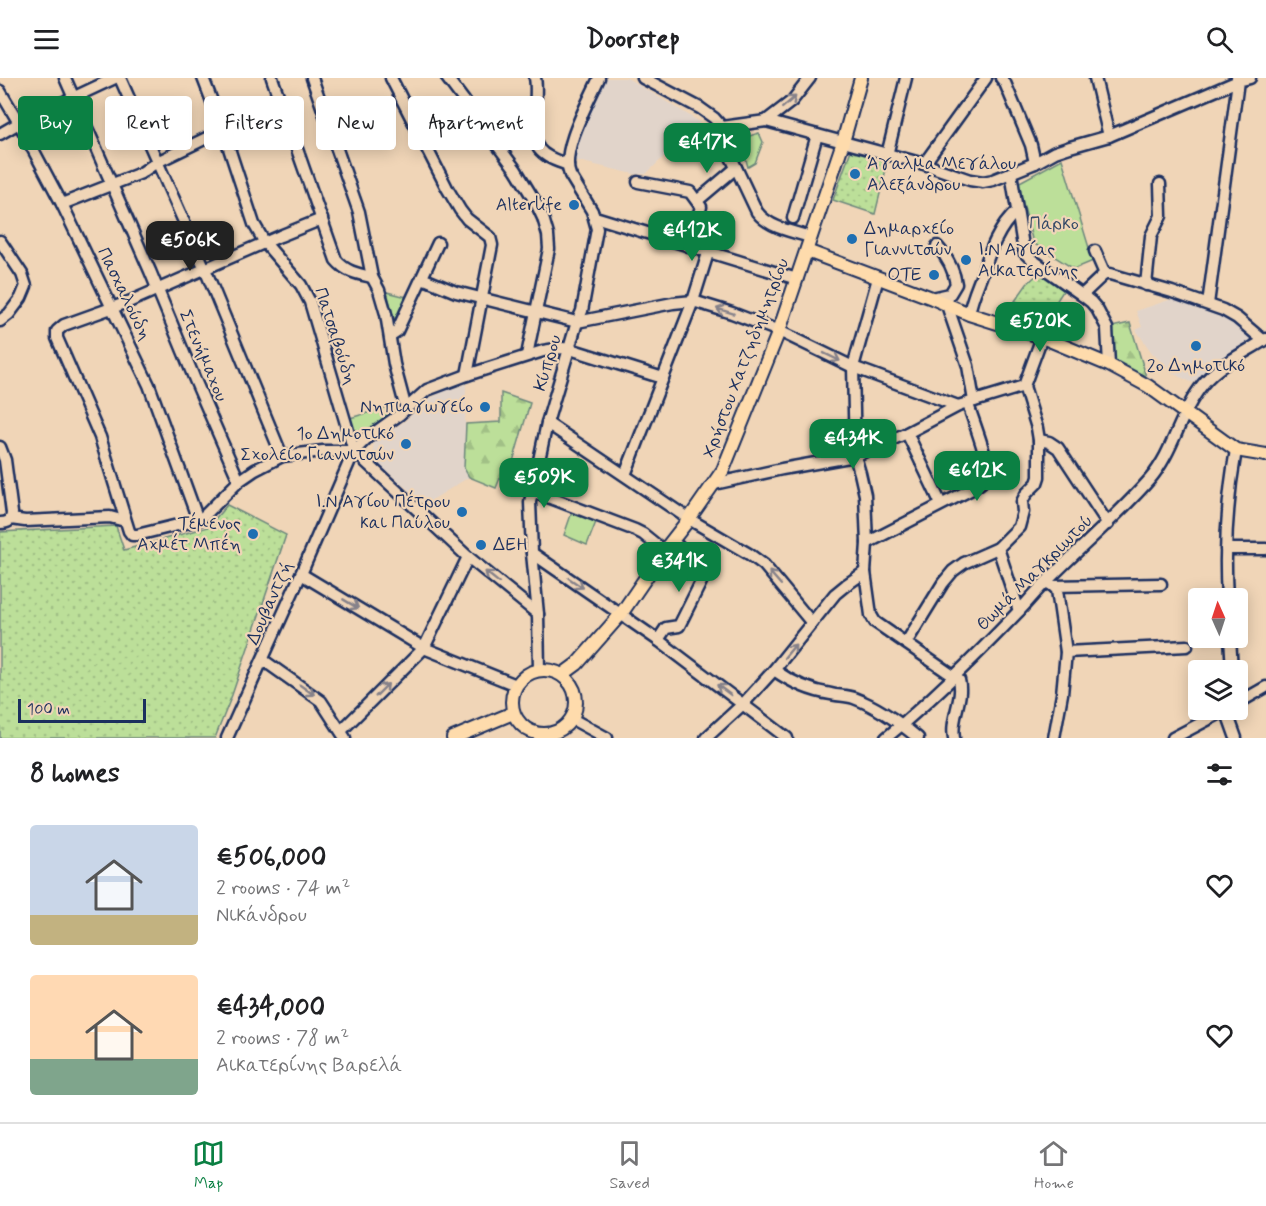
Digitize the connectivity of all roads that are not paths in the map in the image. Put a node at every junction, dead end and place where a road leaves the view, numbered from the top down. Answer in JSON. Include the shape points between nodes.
{"nodes":[{"id":1,"x":66,"y":78,"type":"edge"},
{"id":2,"x":115,"y":78,"type":"edge"},
{"id":3,"x":120,"y":78,"type":"edge"},
{"id":4,"x":203,"y":78,"type":"edge"},
{"id":5,"x":272,"y":78,"type":"edge"},
{"id":6,"x":312,"y":78,"type":"edge"},
{"id":7,"x":392,"y":78,"type":"edge"},
{"id":8,"x":447,"y":78,"type":"edge"},
{"id":9,"x":535,"y":78,"type":"edge"},
{"id":10,"x":599,"y":78,"type":"edge"},
{"id":11,"x":643,"y":78,"type":"edge"},
{"id":12,"x":810,"y":78,"type":"edge"},
{"id":13,"x":861,"y":78,"type":"edge"},
{"id":14,"x":906,"y":78,"type":"edge"},
{"id":15,"x":986,"y":78,"type":"edge"},
{"id":16,"x":1001,"y":78,"type":"edge"},
{"id":17,"x":1095,"y":78,"type":"edge"},
{"id":18,"x":1251,"y":78,"type":"edge"},
{"id":19,"x":1237,"y":79,"type":"edge"},
{"id":20,"x":0,"y":91,"type":"edge"},
{"id":21,"x":73,"y":96,"type":"edge"},
{"id":22,"x":78,"y":96,"type":"edge"},
{"id":23,"x":210,"y":96,"type":"edge"},
{"id":24,"x":279,"y":96,"type":"edge"},
{"id":25,"x":18,"y":121,"type":"edge"},
{"id":26,"x":766,"y":121,"type":"junction"},
{"id":27,"x":18,"y":124,"type":"edge"},
{"id":28,"x":722,"y":127,"type":"junction"},
{"id":29,"x":0,"y":134,"type":"edge"},
{"id":30,"x":817,"y":135,"type":"junction"},
{"id":31,"x":1109,"y":136,"type":"junction"},
{"id":32,"x":204,"y":139,"type":"edge"},
{"id":33,"x":93,"y":142,"type":"edge"},
{"id":34,"x":843,"y":142,"type":"junction"},
{"id":35,"x":33,"y":150,"type":"edge"},
{"id":36,"x":230,"y":150,"type":"edge"},
{"id":37,"x":298,"y":150,"type":"edge"},
{"id":38,"x":887,"y":155,"type":"junction"},
{"id":39,"x":157,"y":162,"type":"junction"},
{"id":40,"x":1035,"y":163,"type":"junction"},
{"id":41,"x":924,"y":164,"type":"junction"},
{"id":42,"x":568,"y":165,"type":"junction"},
{"id":43,"x":736,"y":168,"type":"junction"},
{"id":44,"x":1011,"y":173,"type":"junction"},
{"id":45,"x":639,"y":182,"type":"dead end"},
{"id":46,"x":1160,"y":184,"type":"dead end"},
{"id":47,"x":112,"y":185,"type":"junction"},
{"id":48,"x":696,"y":201,"type":"junction"},
{"id":49,"x":62,"y":204,"type":"junction"},
{"id":50,"x":1017,"y":211,"type":"junction"},
{"id":51,"x":595,"y":217,"type":"junction"},
{"id":52,"x":794,"y":218,"type":"dead end"},
{"id":53,"x":322,"y":219,"type":"junction"},
{"id":54,"x":811,"y":237,"type":"junction"},
{"id":55,"x":0,"y":241,"type":"edge"},
{"id":56,"x":265,"y":243,"type":"junction"},
{"id":57,"x":438,"y":243,"type":"dead end"},
{"id":58,"x":688,"y":246,"type":"junction"},
{"id":59,"x":937,"y":246,"type":"dead end"},
{"id":60,"x":807,"y":251,"type":"junction"},
{"id":61,"x":1095,"y":251,"type":"dead end"},
{"id":62,"x":708,"y":253,"type":"junction"},
{"id":63,"x":205,"y":269,"type":"junction"},
{"id":64,"x":1105,"y":274,"type":"junction"},
{"id":65,"x":372,"y":277,"type":"junction"},
{"id":66,"x":422,"y":278,"type":"junction"},
{"id":67,"x":878,"y":278,"type":"junction"},
{"id":68,"x":797,"y":279,"type":"junction"},
{"id":69,"x":1146,"y":285,"type":"junction"},
{"id":70,"x":158,"y":289,"type":"junction"},
{"id":71,"x":1082,"y":295,"type":"junction"},
{"id":72,"x":932,"y":298,"type":"junction"},
{"id":73,"x":482,"y":299,"type":"junction"},
{"id":74,"x":693,"y":301,"type":"junction"},
{"id":75,"x":947,"y":304,"type":"junction"},
{"id":76,"x":1208,"y":304,"type":"junction"},
{"id":77,"x":112,"y":308,"type":"junction"},
{"id":78,"x":537,"y":313,"type":"junction"},
{"id":79,"x":969,"y":314,"type":"junction"},
{"id":80,"x":0,"y":321,"type":"edge"},
{"id":81,"x":577,"y":322,"type":"junction"},
{"id":82,"x":779,"y":331,"type":"junction"},
{"id":83,"x":391,"y":335,"type":"junction"},
{"id":84,"x":1042,"y":337,"type":"junction"},
{"id":85,"x":1265,"y":340,"type":"edge"},
{"id":86,"x":570,"y":349,"type":"junction"},
{"id":87,"x":527,"y":355,"type":"junction"},
{"id":88,"x":1109,"y":365,"type":"junction"},
{"id":89,"x":853,"y":367,"type":"junction"},
{"id":90,"x":467,"y":375,"type":"junction"},
{"id":91,"x":663,"y":378,"type":"junction"},
{"id":92,"x":1024,"y":386,"type":"junction"},
{"id":93,"x":967,"y":404,"type":"junction"},
{"id":94,"x":406,"y":409,"type":"junction"},
{"id":95,"x":1185,"y":413,"type":"junction"},
{"id":96,"x":547,"y":423,"type":"junction"},
{"id":97,"x":907,"y":433,"type":"junction"},
{"id":98,"x":1039,"y":440,"type":"junction"},
{"id":99,"x":0,"y":447,"type":"edge"},
{"id":100,"x":1236,"y":450,"type":"junction"},
{"id":101,"x":354,"y":451,"type":"junction"},
{"id":102,"x":1266,"y":455,"type":"edge"},
{"id":103,"x":282,"y":456,"type":"junction"},
{"id":104,"x":855,"y":456,"type":"junction"},
{"id":105,"x":625,"y":475,"type":"junction"},
{"id":106,"x":239,"y":481,"type":"junction"},
{"id":107,"x":714,"y":484,"type":"junction"},
{"id":108,"x":532,"y":491,"type":"junction"},
{"id":109,"x":941,"y":504,"type":"junction"},
{"id":110,"x":11,"y":519,"type":"junction"},
{"id":111,"x":689,"y":519,"type":"junction"},
{"id":112,"x":198,"y":520,"type":"junction"},
{"id":113,"x":125,"y":521,"type":"junction"},
{"id":114,"x":0,"y":523,"type":"edge"},
{"id":115,"x":1108,"y":524,"type":"junction"},
{"id":116,"x":867,"y":543,"type":"junction"},
{"id":117,"x":668,"y":546,"type":"junction"},
{"id":118,"x":998,"y":548,"type":"junction"},
{"id":119,"x":1226,"y":549,"type":"junction"},
{"id":120,"x":1266,"y":549,"type":"edge"},
{"id":121,"x":532,"y":553,"type":"junction"},
{"id":122,"x":468,"y":557,"type":"junction"},
{"id":123,"x":865,"y":572,"type":"junction"},
{"id":124,"x":301,"y":574,"type":"junction"},
{"id":125,"x":1049,"y":584,"type":"junction"},
{"id":126,"x":1161,"y":584,"type":"dead end"},
{"id":127,"x":1227,"y":588,"type":"edge"},
{"id":128,"x":1019,"y":611,"type":"junction"},
{"id":129,"x":538,"y":614,"type":"junction"},
{"id":130,"x":621,"y":614,"type":"junction"},
{"id":131,"x":812,"y":623,"type":"junction"},
{"id":132,"x":658,"y":640,"type":"junction"},
{"id":133,"x":906,"y":643,"type":"junction"},
{"id":134,"x":1187,"y":646,"type":"dead end"},
{"id":135,"x":424,"y":648,"type":"junction"},
{"id":136,"x":1066,"y":652,"type":"junction"},
{"id":137,"x":262,"y":660,"type":"junction"},
{"id":138,"x":539,"y":670,"type":"junction"},
{"id":139,"x":774,"y":670,"type":"junction"},
{"id":140,"x":562,"y":675,"type":"junction"},
{"id":141,"x":955,"y":677,"type":"junction"},
{"id":142,"x":516,"y":686,"type":"junction"},
{"id":143,"x":1266,"y":687,"type":"edge"},
{"id":144,"x":1248,"y":697,"type":"edge"},
{"id":145,"x":743,"y":704,"type":"junction"},
{"id":146,"x":513,"y":713,"type":"junction"},
{"id":147,"x":572,"y":718,"type":"junction"},
{"id":148,"x":1207,"y":720,"type":"edge"},
{"id":149,"x":1230,"y":720,"type":"edge"},
{"id":150,"x":902,"y":725,"type":"junction"},
{"id":151,"x":343,"y":735,"type":"edge"},
{"id":152,"x":545,"y":736,"type":"edge"},
{"id":153,"x":227,"y":738,"type":"edge"},
{"id":154,"x":453,"y":738,"type":"edge"},
{"id":155,"x":607,"y":738,"type":"edge"},
{"id":156,"x":706,"y":738,"type":"edge"},
{"id":157,"x":787,"y":738,"type":"edge"},
{"id":158,"x":886,"y":738,"type":"edge"},
{"id":159,"x":918,"y":738,"type":"edge"},
{"id":160,"x":954,"y":738,"type":"edge"},
{"id":161,"x":1054,"y":738,"type":"edge"},
{"id":162,"x":1173,"y":738,"type":"edge"},
{"id":163,"x":1236,"y":738,"type":"edge"}],
"edges":[{"from":1,"to":21,"type":"street","name":"Στενήμαχου"},
{"from":2,"to":22,"type":"street"},
{"from":3,"to":39,"type":"street"},
{"from":4,"to":23,"type":"street","name":"Πατσαβούδη"},
{"from":5,"to":24,"type":"street"},
{"from":6,"to":65,"type":"street","via":[[359,212]]},
{"from":7,"to":73,"type":"street","via":[[460,210],[491,241]]},
{"from":8,"to":78,"type":"street","via":[[516,170],[543,218],[549,249]]},
{"from":9,"to":42,"type":"street","via":[[538,148],[548,158]]},
{"from":10,"to":42,"type":"street","via":[[573,137]]},
{"from":11,"to":28,"type":"street","via":[[700,108]]},
{"from":26,"to":12,"type":"street","one_way":true,"via":[[792,101]]},
{"from":13,"to":34,"type":"main road","name":"Χρήστου Χατζηδημητρίου"},
{"from":14,"to":38,"type":"street"},
{"from":15,"to":41,"type":"street"},
{"from":16,"to":40,"type":"street"},
{"from":17,"to":31,"type":"street"},
{"from":18,"to":19,"type":"street"},
{"from":19,"to":31,"type":"street"},
{"from":19,"to":76,"type":"street"},
{"from":20,"to":25,"type":"street","name":"Πασχαλούδη"},
{"from":26,"to":28,"type":"street"},
{"from":26,"to":30,"type":"street"},
{"from":27,"to":29,"type":"street"},
{"from":28,"to":43,"type":"street"},
{"from":30,"to":34,"type":"street"},
{"from":30,"to":52,"type":"street"},
{"from":31,"to":40,"type":"street","via":[[1055,152]]},
{"from":32,"to":39,"type":"street"},
{"from":33,"to":47,"type":"street","name":"Στενήμαχου"},
{"from":34,"to":38,"type":"street"},
{"from":34,"to":54,"type":"main road","name":"Χρήστου Χατζηδημητρίου"},
{"from":35,"to":49,"type":"street","name":"Πασχαλούδη"},
{"from":36,"to":56,"type":"street","name":"Πατσαβούδη","via":[[254,224]]},
{"from":37,"to":53,"type":"street"},
{"from":38,"to":41,"type":"street"},
{"from":39,"to":47,"type":"street"},
{"from":39,"to":63,"type":"street"},
{"from":40,"to":44,"type":"street"},
{"from":41,"to":44,"type":"street","via":[[977,182]]},
{"from":42,"to":51,"type":"street"},
{"from":43,"to":48,"type":"street"},
{"from":43,"to":54,"type":"street","via":[[761,219]]},
{"from":44,"to":50,"type":"street"},
{"from":45,"to":48,"type":"street","via":[[686,190]]},
{"from":46,"to":69,"type":"street","via":[[1161,216],[1151,236]]},
{"from":47,"to":49,"type":"street"},
{"from":47,"to":70,"type":"street","name":"Στενήμαχου"},
{"from":48,"to":58,"type":"street","via":[[700,213]]},
{"from":49,"to":77,"type":"street","name":"Πασχαλούδη"},
{"from":50,"to":71,"type":"street","via":[[1024,252]]},
{"from":50,"to":79,"type":"street","via":[[990,252]]},
{"from":51,"to":58,"type":"street"},
{"from":51,"to":81,"type":"street","name":"Κύπρου","via":[[594,247]]},
{"from":53,"to":56,"type":"street"},
{"from":53,"to":65,"type":"street","via":[[338,263]]},
{"from":54,"to":60,"type":"main road","name":"Χρήστου Χατζηδημητρίου"},
{"from":55,"to":80,"type":"street","via":[[26,286],[21,298]]},
{"from":56,"to":63,"type":"street"},
{"from":56,"to":101,"type":"street","name":"Πατσαβούδη","via":[[301,285],[310,302]]},
{"from":57,"to":66,"type":"street"},
{"from":58,"to":62,"type":"street"},
{"from":59,"to":72,"type":"street","via":[[946,255],[956,284],[950,294]]},
{"from":60,"to":67,"type":"main road"},
{"from":60,"to":68,"type":"main road","name":"Χρήστου Χατζηδημητρίου"},
{"from":61,"to":64,"type":"street"},
{"from":62,"to":68,"type":"street"},
{"from":62,"to":74,"type":"street"},
{"from":63,"to":70,"type":"street"},
{"from":63,"to":103,"type":"street"},
{"from":64,"to":69,"type":"street"},
{"from":64,"to":71,"type":"street"},
{"from":65,"to":83,"type":"street"},
{"from":66,"to":73,"type":"street"},
{"from":66,"to":83,"type":"street","via":[[397,331]]},
{"from":67,"to":72,"type":"main road"},
{"from":67,"to":89,"type":"street"},
{"from":68,"to":82,"type":"main road","name":"Χρήστου Χατζηδημητρίου"},
{"from":69,"to":76,"type":"street"},
{"from":70,"to":77,"type":"street"},
{"from":70,"to":106,"type":"street","name":"Στενήμαχου"},
{"from":71,"to":88,"type":"street","via":[[1107,328]]},
{"from":72,"to":75,"type":"main road"},
{"from":73,"to":78,"type":"street"},
{"from":73,"to":90,"type":"street"},
{"from":74,"to":81,"type":"street"},
{"from":82,"to":74,"type":"street","one_way":true},
{"from":74,"to":91,"type":"street"},
{"from":75,"to":79,"type":"main road"},
{"from":75,"to":93,"type":"street","via":[[968,366]]},
{"from":76,"to":85,"type":"street","via":[[1237,318]]},
{"from":77,"to":112,"type":"street","name":"Πασχαλούδη","via":[[149,385]]},
{"from":77,"to":113,"type":"street","via":[[64,325],[57,331],[57,338],[100,437]]},
{"from":78,"to":81,"type":"street"},
{"from":78,"to":87,"type":"street"},
{"from":79,"to":84,"type":"main road"},
{"from":81,"to":86,"type":"street","name":"Κύπρου"},
{"from":82,"to":89,"type":"street","one_way":true},
{"from":82,"to":107,"type":"main road","name":"Χρήστου Χατζηδημητρίου","via":[[730,456]]},
{"from":83,"to":94,"type":"street"},
{"from":84,"to":88,"type":"main road"},
{"from":84,"to":92,"type":"street"},
{"from":85,"to":95,"type":"street","name":"Θωμά Μαγκριωτού","via":[[1210,375]]},
{"from":86,"to":87,"type":"street"},
{"from":86,"to":91,"type":"street"},
{"from":86,"to":96,"type":"street","name":"Κύπρου"},
{"from":87,"to":90,"type":"street"},
{"from":88,"to":95,"type":"main road","via":[[1148,386]]},
{"from":89,"to":93,"type":"street"},
{"from":89,"to":104,"type":"street"},
{"from":90,"to":94,"type":"street","via":[[427,390]]},
{"from":91,"to":105,"type":"street"},
{"from":92,"to":93,"type":"street"},
{"from":92,"to":98,"type":"street"},
{"from":93,"to":97,"type":"street"},
{"from":93,"to":109,"type":"street","via":[[987,473],[981,483]]},
{"from":94,"to":101,"type":"street"},
{"from":95,"to":100,"type":"main road"},
{"from":95,"to":115,"type":"street","name":"Θωμά Μαγκριωτού","via":[[1161,464]]},
{"from":96,"to":105,"type":"street"},
{"from":96,"to":108,"type":"street","name":"Κύπρου"},
{"from":97,"to":104,"type":"street"},
{"from":97,"to":109,"type":"street"},
{"from":98,"to":115,"type":"street","via":[[1058,448]]},
{"from":98,"to":118,"type":"street","via":[[1039,480],[1022,502],[1019,526]]},
{"from":99,"to":110,"type":"street","via":[[10,492]]},
{"from":100,"to":102,"type":"main road"},
{"from":100,"to":119,"type":"street","via":[[1226,519]]},
{"from":101,"to":103,"type":"street"},
{"from":101,"to":122,"type":"street"},
{"from":101,"to":124,"type":"street","name":"Δουβαντζή"},
{"from":103,"to":106,"type":"street"},
{"from":104,"to":107,"type":"street"},
{"from":104,"to":116,"type":"street","via":[[864,495]]},
{"from":105,"to":111,"type":"street"},
{"from":106,"to":112,"type":"street"},
{"from":107,"to":111,"type":"main road","name":"Χρήστου Χατζηδημητρίου"},
{"from":108,"to":117,"type":"street"},
{"from":108,"to":121,"type":"street","name":"Κύπρου"},
{"from":109,"to":116,"type":"street"},
{"from":110,"to":113,"type":"street","via":[[110,517]]},
{"from":110,"to":114,"type":"street"},
{"from":111,"to":117,"type":"main road","name":"Χρήστου Χατζηδημητρίου"},
{"from":131,"to":111,"type":"street","one_way":true,"via":[[764,565]]},
{"from":112,"to":113,"type":"street","via":[[137,535],[132,535]]},
{"from":115,"to":125,"type":"street","name":"Θωμά Μαγκριωτού"},
{"from":116,"to":123,"type":"street"},
{"from":117,"to":130,"type":"main road","name":"Χρήστου Χατζηδημητρίου"},
{"from":117,"to":132,"type":"street","via":[[704,568],[705,574],[679,626],[666,628]]},
{"from":118,"to":128,"type":"street"},
{"from":118,"to":133,"type":"street","via":[[953,571]]},
{"from":119,"to":120,"type":"street"},
{"from":119,"to":127,"type":"street"},
{"from":121,"to":129,"type":"street","name":"Κύπρου"},
{"from":121,"to":130,"type":"street","one_way":true},
{"from":129,"to":122,"type":"street","one_way":true},
{"from":122,"to":135,"type":"street"},
{"from":123,"to":131,"type":"street","via":[[835,594]]},
{"from":123,"to":133,"type":"street","via":[[872,620]]},
{"from":124,"to":135,"type":"street","one_way":true},
{"from":124,"to":137,"type":"street","name":"Δουβαντζή"},
{"from":125,"to":126,"type":"street"},
{"from":125,"to":128,"type":"street","name":"Θωμά Μαγκριωτού"},
{"from":125,"to":136,"type":"street","via":[[1057,590]]},
{"from":128,"to":141,"type":"street","name":"Θωμά Μαγκριωτού"},
{"from":129,"to":138,"type":"street","name":"Κύπρου"},
{"from":130,"to":132,"type":"street"},
{"from":130,"to":140,"type":"main road","name":"Χρήστου Χατζηδημητρίου","via":[[578,664]]},
{"from":139,"to":131,"type":"street","one_way":true},
{"from":145,"to":132,"type":"street","one_way":true},
{"from":133,"to":141,"type":"street"},
{"from":134,"to":136,"type":"street"},
{"from":135,"to":142,"type":"street"},
{"from":151,"to":135,"type":"street","one_way":true},
{"from":136,"to":161,"type":"street"},
{"from":137,"to":151,"type":"street","one_way":true,"via":[[321,702]]},
{"from":137,"to":153,"type":"street","name":"Δουβαντζή"},
{"from":138,"to":140,"type":"main road"},
{"from":138,"to":142,"type":"main road","via":[[526,675]]},
{"from":139,"to":145,"type":"street"},
{"from":139,"to":150,"type":"street","via":[[807,688],[850,696]]},
{"from":140,"to":147,"type":"main road","via":[[575,692]]},
{"from":141,"to":150,"type":"street","name":"Θωμά Μαγκριωτού"},
{"from":141,"to":160,"type":"street","via":[[960,691]]},
{"from":142,"to":146,"type":"main road","via":[[511,702]]},
{"from":143,"to":144,"type":"street"},
{"from":145,"to":156,"type":"street"},
{"from":145,"to":157,"type":"street"},
{"from":146,"to":152,"type":"main road","via":[[529,731]]},
{"from":146,"to":154,"type":"main road"},
{"from":147,"to":152,"type":"main road","via":[[561,730]]},
{"from":147,"to":155,"type":"street"},
{"from":148,"to":162,"type":"street"},
{"from":149,"to":163,"type":"street"},
{"from":150,"to":158,"type":"street","name":"Θωμά Μαγκριωτού"},
{"from":150,"to":159,"type":"street"}]}
